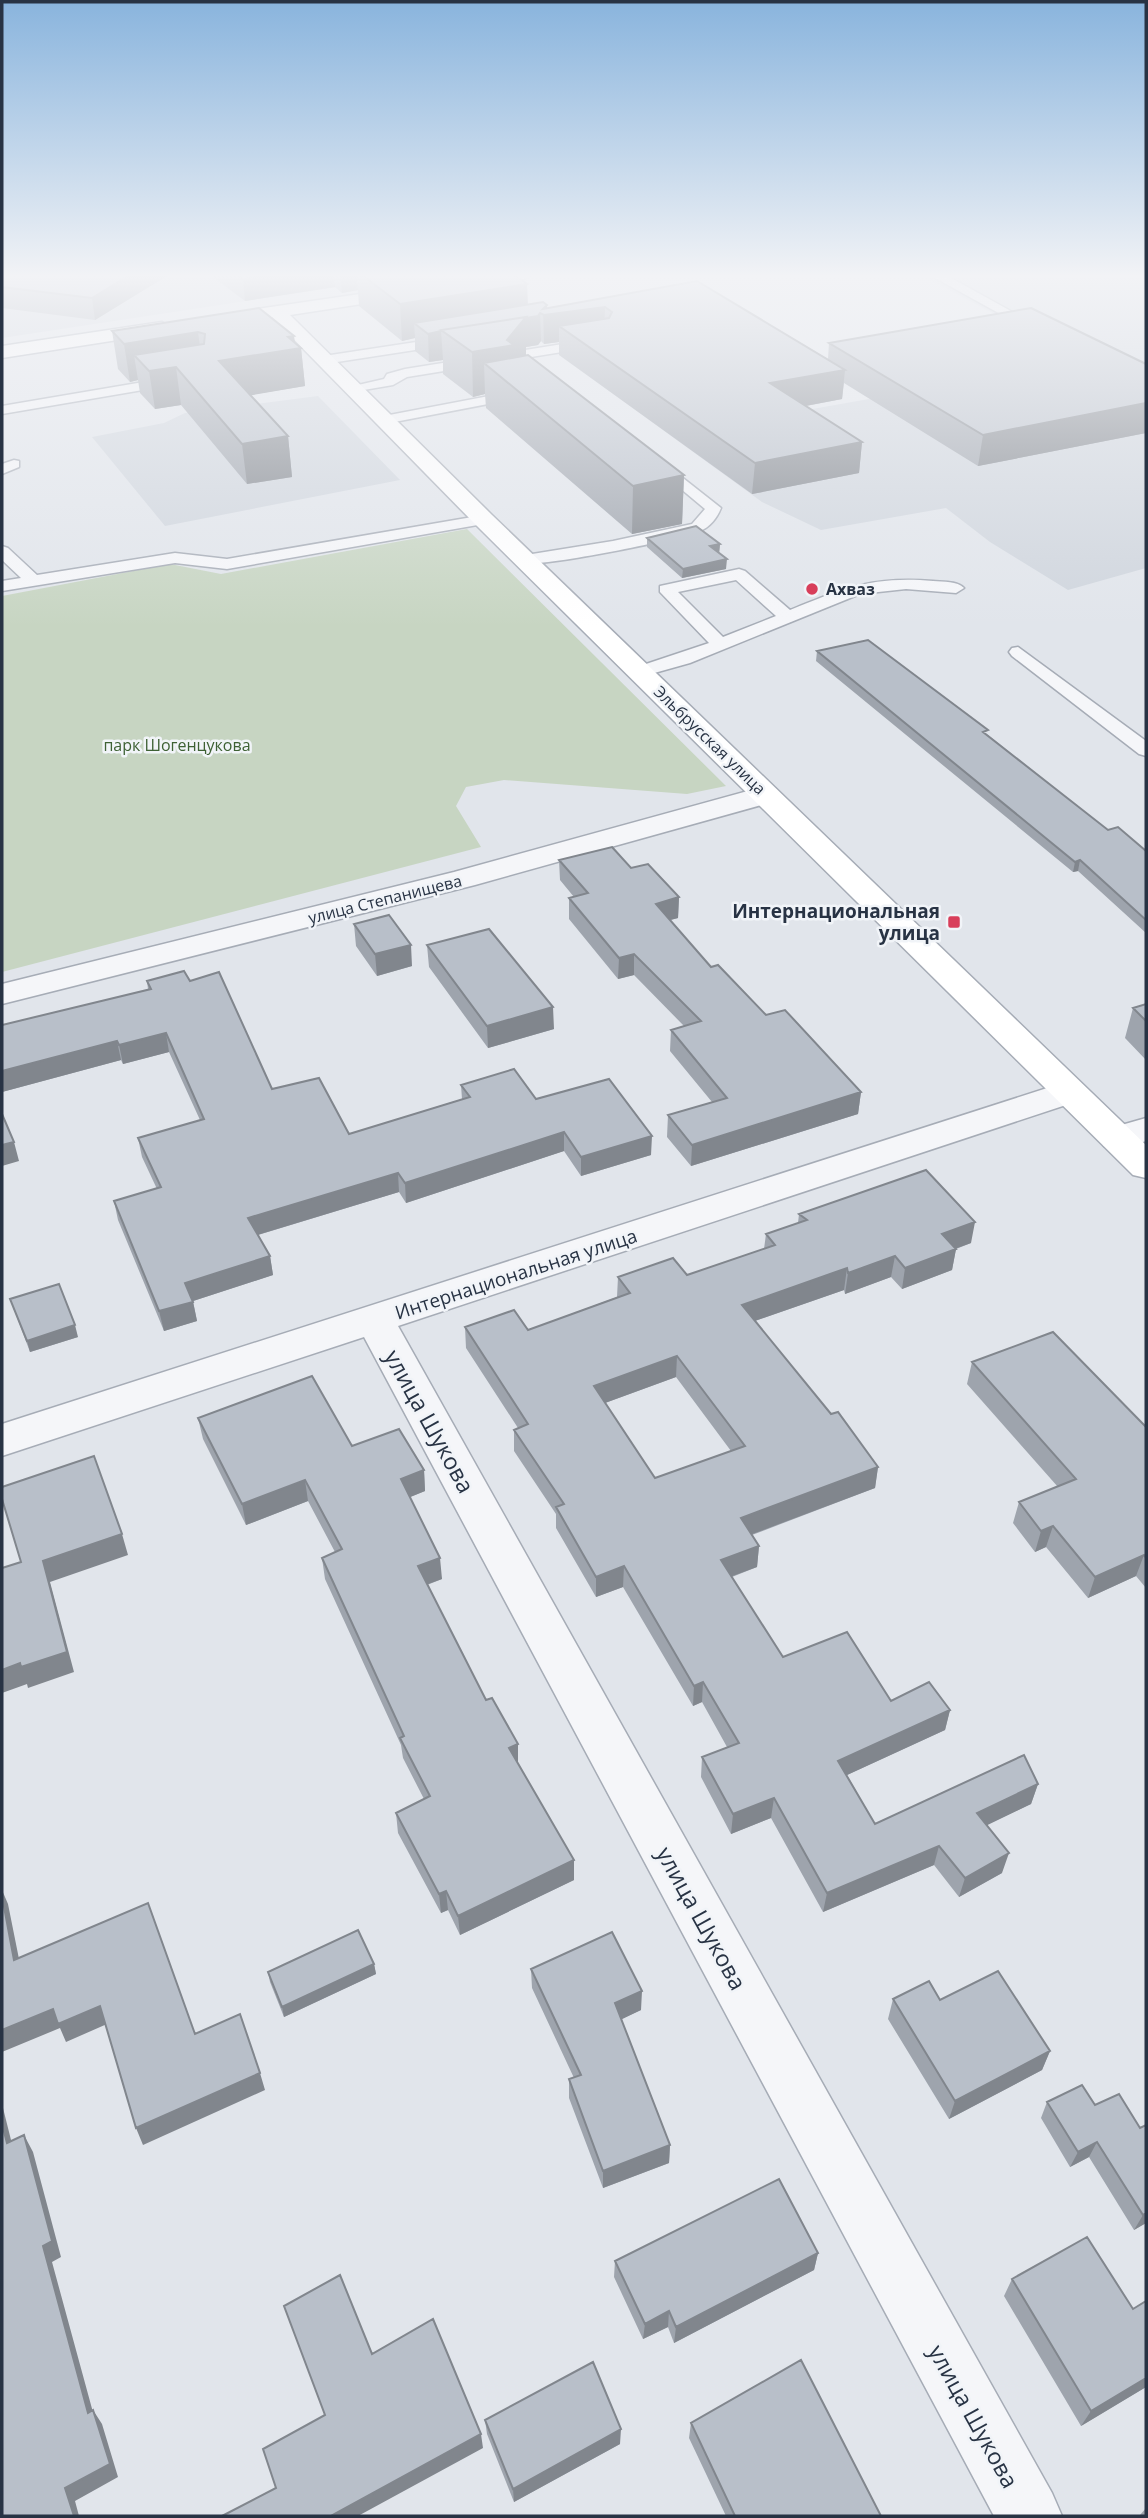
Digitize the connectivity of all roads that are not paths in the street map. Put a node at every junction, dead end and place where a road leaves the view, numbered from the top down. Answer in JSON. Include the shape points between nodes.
{"nodes":[{"id":1,"x":111,"y":392,"type":"edge"},
{"id":2,"x":356,"y":392,"type":"edge"},
{"id":3,"x":534,"y":392,"type":"edge"},
{"id":4,"x":2,"y":410,"type":"edge"},
{"id":5,"x":384,"y":420,"type":"junction"},
{"id":6,"x":645,"y":452,"type":"edge"},
{"id":7,"x":484,"y":520,"type":"junction"},
{"id":8,"x":2,"y":551,"type":"edge"},
{"id":9,"x":526,"y":560,"type":"junction"},
{"id":10,"x":32,"y":580,"type":"junction"},
{"id":11,"x":2,"y":586,"type":"edge"},
{"id":12,"x":956,"y":587,"type":"dead end"},
{"id":13,"x":788,"y":617,"type":"junction"},
{"id":14,"x":721,"y":645,"type":"junction"},
{"id":15,"x":1018,"y":652,"type":"dead end"},
{"id":16,"x":640,"y":672,"type":"junction"},
{"id":17,"x":1146,"y":750,"type":"edge"},
{"id":18,"x":766,"y":795,"type":"junction"},
{"id":19,"x":2,"y":994,"type":"edge"},
{"id":20,"x":1069,"y":1092,"type":"junction"},
{"id":21,"x":1132,"y":1133,"type":"edge"},
{"id":22,"x":1146,"y":1166,"type":"edge"},
{"id":23,"x":375,"y":1320,"type":"junction"},
{"id":24,"x":2,"y":1440,"type":"edge"},
{"id":25,"x":1029,"y":2516,"type":"edge"}],
"edges":[{"from":1,"to":4,"type":"lane"},
{"from":2,"to":5,"type":"street","name":"Эльбрусская улица"},
{"from":3,"to":5,"type":"lane"},
{"from":5,"to":7,"type":"street","name":"Эльбрусская улица"},
{"from":6,"to":9,"type":"lane","via":[[713,508],[710,516],[697,527]]},
{"from":7,"to":9,"type":"street","name":"Эльбрусская улица"},
{"from":7,"to":10,"type":"lane","via":[[227,564],[175,558]]},
{"from":8,"to":10,"type":"lane"},
{"from":9,"to":16,"type":"street","name":"Эльбрусская улица"},
{"from":10,"to":11,"type":"lane"},
{"from":12,"to":13,"type":"lane","via":[[906,584],[857,589]]},
{"from":13,"to":14,"type":"lane"},
{"from":13,"to":14,"type":"lane","via":[[739,574],[666,589]]},
{"from":14,"to":16,"type":"lane"},
{"from":15,"to":17,"type":"lane"},
{"from":16,"to":18,"type":"street","name":"Эльбрусская улица"},
{"from":18,"to":19,"type":"street","name":"улица Степанищева","via":[[464,879]]},
{"from":18,"to":20,"type":"street","name":"Эльбрусская улица"},
{"from":20,"to":21,"type":"street","name":"Эльбрусская улица"},
{"from":20,"to":23,"type":"street","name":"Интернациональная улица"},
{"from":21,"to":22,"type":"street","name":"Эльбрусская улица"},
{"from":23,"to":24,"type":"street","name":"Интернациональная улица"},
{"from":23,"to":25,"type":"street","name":"улица Шукова"}]}
